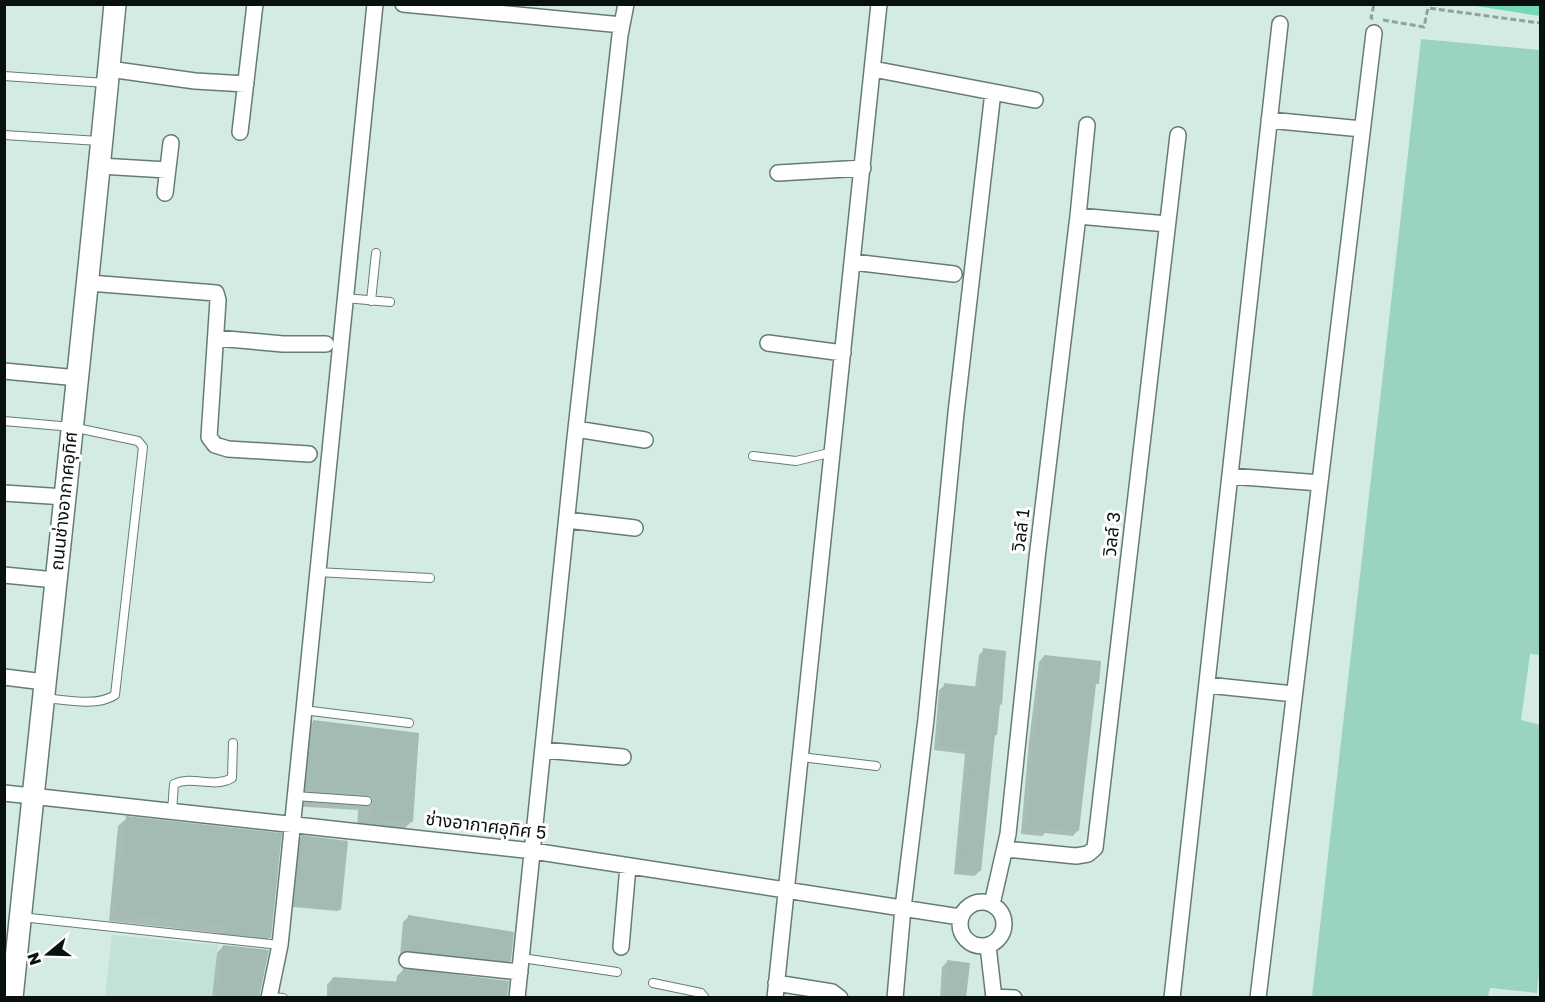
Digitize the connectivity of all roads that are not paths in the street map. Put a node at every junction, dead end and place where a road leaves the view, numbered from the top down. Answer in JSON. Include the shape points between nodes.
{"nodes":[{"id":1,"x":115,"y":4,"type":"edge"},
{"id":2,"x":255,"y":4,"type":"edge"},
{"id":3,"x":375,"y":4,"type":"edge"},
{"id":4,"x":403,"y":4,"type":"edge"},
{"id":5,"x":626,"y":4,"type":"edge"},
{"id":6,"x":879,"y":4,"type":"edge"},
{"id":7,"x":1280,"y":24,"type":"dead end"},
{"id":8,"x":622,"y":25,"type":"junction"},
{"id":9,"x":1374,"y":33,"type":"dead end"},
{"id":10,"x":873,"y":69,"type":"junction"},
{"id":11,"x":4,"y":76,"type":"edge"},
{"id":12,"x":108,"y":76,"type":"junction"},
{"id":13,"x":246,"y":84,"type":"junction"},
{"id":14,"x":993,"y":92,"type":"junction"},
{"id":15,"x":1035,"y":100,"type":"dead end"},
{"id":16,"x":1269,"y":120,"type":"junction"},
{"id":17,"x":1087,"y":125,"type":"dead end"},
{"id":18,"x":1362,"y":129,"type":"junction"},
{"id":19,"x":240,"y":132,"type":"dead end"},
{"id":20,"x":4,"y":135,"type":"edge"},
{"id":21,"x":1178,"y":135,"type":"dead end"},
{"id":22,"x":102,"y":141,"type":"junction"},
{"id":23,"x":171,"y":143,"type":"dead end"},
{"id":24,"x":100,"y":166,"type":"junction"},
{"id":25,"x":863,"y":168,"type":"junction"},
{"id":26,"x":167,"y":170,"type":"junction"},
{"id":27,"x":778,"y":173,"type":"dead end"},
{"id":28,"x":165,"y":193,"type":"dead end"},
{"id":29,"x":1078,"y":216,"type":"junction"},
{"id":30,"x":1167,"y":224,"type":"junction"},
{"id":31,"x":376,"y":253,"type":"dead end"},
{"id":32,"x":853,"y":262,"type":"junction"},
{"id":33,"x":954,"y":274,"type":"dead end"},
{"id":34,"x":88,"y":283,"type":"junction"},
{"id":35,"x":345,"y":298,"type":"junction"},
{"id":36,"x":371,"y":301,"type":"junction"},
{"id":37,"x":390,"y":302,"type":"dead end"},
{"id":38,"x":216,"y":338,"type":"junction"},
{"id":39,"x":768,"y":343,"type":"dead end"},
{"id":40,"x":326,"y":344,"type":"dead end"},
{"id":41,"x":843,"y":353,"type":"junction"},
{"id":42,"x":4,"y":371,"type":"edge"},
{"id":43,"x":78,"y":378,"type":"junction"},
{"id":44,"x":4,"y":421,"type":"edge"},
{"id":45,"x":72,"y":427,"type":"junction"},
{"id":46,"x":576,"y":429,"type":"junction"},
{"id":47,"x":645,"y":440,"type":"dead end"},
{"id":48,"x":833,"y":452,"type":"junction"},
{"id":49,"x":309,"y":454,"type":"dead end"},
{"id":50,"x":753,"y":456,"type":"dead end"},
{"id":51,"x":1230,"y":476,"type":"junction"},
{"id":52,"x":1320,"y":483,"type":"junction"},
{"id":53,"x":4,"y":493,"type":"edge"},
{"id":54,"x":65,"y":497,"type":"junction"},
{"id":55,"x":567,"y":520,"type":"junction"},
{"id":56,"x":635,"y":528,"type":"dead end"},
{"id":57,"x":317,"y":572,"type":"junction"},
{"id":58,"x":4,"y":575,"type":"edge"},
{"id":59,"x":430,"y":578,"type":"dead end"},
{"id":60,"x":56,"y":580,"type":"junction"},
{"id":61,"x":4,"y":677,"type":"edge"},
{"id":62,"x":1207,"y":685,"type":"junction"},
{"id":63,"x":43,"y":690,"type":"junction"},
{"id":64,"x":1294,"y":694,"type":"junction"},
{"id":65,"x":303,"y":710,"type":"junction"},
{"id":66,"x":410,"y":723,"type":"dead end"},
{"id":67,"x":233,"y":743,"type":"dead end"},
{"id":68,"x":543,"y":750,"type":"junction"},
{"id":69,"x":623,"y":757,"type":"dead end"},
{"id":70,"x":801,"y":757,"type":"junction"},
{"id":71,"x":876,"y":766,"type":"dead end"},
{"id":72,"x":4,"y":793,"type":"edge"},
{"id":73,"x":31,"y":796,"type":"junction"},
{"id":74,"x":295,"y":796,"type":"junction"},
{"id":75,"x":367,"y":801,"type":"dead end"},
{"id":76,"x":172,"y":811,"type":"junction"},
{"id":77,"x":292,"y":824,"type":"junction"},
{"id":78,"x":1006,"y":849,"type":"junction"},
{"id":79,"x":533,"y":851,"type":"junction"},
{"id":80,"x":628,"y":866,"type":"junction"},
{"id":81,"x":786,"y":890,"type":"junction"},
{"id":82,"x":992,"y":904,"type":"junction"},
{"id":83,"x":903,"y":908,"type":"junction"},
{"id":84,"x":20,"y":917,"type":"junction"},
{"id":85,"x":960,"y":918,"type":"junction"},
{"id":86,"x":280,"y":945,"type":"junction"},
{"id":87,"x":988,"y":946,"type":"junction"},
{"id":88,"x":621,"y":947,"type":"dead end"},
{"id":89,"x":406,"y":960,"type":"dead end"},
{"id":90,"x":521,"y":965,"type":"junction"},
{"id":91,"x":617,"y":972,"type":"dead end"},
{"id":92,"x":652,"y":983,"type":"dead end"},
{"id":93,"x":776,"y":990,"type":"edge"},
{"id":94,"x":269,"y":997,"type":"edge"},
{"id":95,"x":994,"y":997,"type":"edge"},
{"id":96,"x":12,"y":998,"type":"edge"},
{"id":97,"x":283,"y":998,"type":"edge"},
{"id":98,"x":517,"y":998,"type":"edge"},
{"id":99,"x":705,"y":998,"type":"edge"},
{"id":100,"x":840,"y":998,"type":"edge"},
{"id":101,"x":895,"y":998,"type":"edge"},
{"id":102,"x":1014,"y":998,"type":"edge"},
{"id":103,"x":1172,"y":998,"type":"edge"},
{"id":104,"x":1258,"y":998,"type":"edge"}],
"edges":[{"from":1,"to":12,"type":"street","name":"ถนนช่างอากาศอุทิศ"},
{"from":2,"to":13,"type":"street"},
{"from":3,"to":35,"type":"street"},
{"from":4,"to":8,"type":"street"},
{"from":5,"to":8,"type":"street"},
{"from":6,"to":10,"type":"street"},
{"from":7,"to":16,"type":"street"},
{"from":8,"to":46,"type":"street"},
{"from":9,"to":18,"type":"street"},
{"from":10,"to":14,"type":"street"},
{"from":10,"to":25,"type":"street"},
{"from":11,"to":12,"type":"lane"},
{"from":12,"to":13,"type":"street"},
{"from":12,"to":22,"type":"street","name":"ถนนช่างอากาศอุทิศ"},
{"from":13,"to":19,"type":"street"},
{"from":14,"to":15,"type":"street"},
{"from":14,"to":83,"type":"street"},
{"from":16,"to":18,"type":"street"},
{"from":16,"to":51,"type":"street"},
{"from":17,"to":29,"type":"street","name":"วิลล์ 1"},
{"from":18,"to":52,"type":"street"},
{"from":20,"to":22,"type":"lane"},
{"from":21,"to":30,"type":"street","name":"วิลล์ 3"},
{"from":22,"to":24,"type":"street","name":"ถนนช่างอากาศอุทิศ"},
{"from":23,"to":26,"type":"street"},
{"from":24,"to":26,"type":"street"},
{"from":24,"to":34,"type":"street","name":"ถนนช่างอากาศอุทิศ"},
{"from":25,"to":27,"type":"street"},
{"from":25,"to":32,"type":"street"},
{"from":26,"to":28,"type":"street"},
{"from":29,"to":30,"type":"street"},
{"from":29,"to":78,"type":"street","name":"วิลล์ 1"},
{"from":30,"to":78,"type":"street","name":"วิลล์ 3","via":[[1095,848],[1076,856]]},
{"from":31,"to":36,"type":"lane"},
{"from":32,"to":33,"type":"street"},
{"from":32,"to":41,"type":"street"},
{"from":34,"to":38,"type":"street","via":[[216,293]]},
{"from":34,"to":43,"type":"street","name":"ถนนช่างอากาศอุทิศ"},
{"from":35,"to":36,"type":"lane"},
{"from":35,"to":57,"type":"street"},
{"from":36,"to":37,"type":"lane"},
{"from":38,"to":40,"type":"street"},
{"from":38,"to":49,"type":"street","via":[[209,437],[215,446]]},
{"from":39,"to":41,"type":"street"},
{"from":41,"to":48,"type":"street"},
{"from":42,"to":43,"type":"street"},
{"from":43,"to":45,"type":"street","name":"ถนนช่างอากาศอุทิศ"},
{"from":44,"to":45,"type":"lane"},
{"from":45,"to":54,"type":"street","name":"ถนนช่างอากาศอุทิศ"},
{"from":45,"to":63,"type":"lane","via":[[138,441],[143,447],[114,695],[107,700],[86,701]]},
{"from":46,"to":47,"type":"street"},
{"from":46,"to":55,"type":"street"},
{"from":48,"to":50,"type":"lane","via":[[796,461]]},
{"from":48,"to":70,"type":"street"},
{"from":51,"to":52,"type":"street"},
{"from":51,"to":62,"type":"street"},
{"from":52,"to":64,"type":"street"},
{"from":53,"to":54,"type":"street"},
{"from":54,"to":60,"type":"street","name":"ถนนช่างอากาศอุทิศ"},
{"from":55,"to":56,"type":"street"},
{"from":55,"to":68,"type":"street"},
{"from":57,"to":59,"type":"lane"},
{"from":57,"to":65,"type":"street"},
{"from":58,"to":60,"type":"street"},
{"from":60,"to":63,"type":"street","name":"ถนนช่างอากาศอุทิศ"},
{"from":61,"to":63,"type":"street"},
{"from":62,"to":64,"type":"street"},
{"from":62,"to":103,"type":"street"},
{"from":63,"to":73,"type":"street","name":"ถนนช่างอากาศอุทิศ"},
{"from":64,"to":104,"type":"street"},
{"from":65,"to":66,"type":"lane"},
{"from":65,"to":74,"type":"street"},
{"from":67,"to":76,"type":"lane","via":[[232,778],[224,783],[174,784]]},
{"from":68,"to":69,"type":"street"},
{"from":68,"to":79,"type":"street"},
{"from":70,"to":71,"type":"lane"},
{"from":70,"to":81,"type":"street"},
{"from":72,"to":73,"type":"street","name":"ช่างอากาศอุทิศ 5"},
{"from":73,"to":76,"type":"street","name":"ช่างอากาศอุทิศ 5"},
{"from":73,"to":84,"type":"street","name":"ถนนช่างอากาศอุทิศ"},
{"from":74,"to":75,"type":"lane"},
{"from":74,"to":77,"type":"street"},
{"from":76,"to":77,"type":"street","name":"ช่างอากาศอุทิศ 5"},
{"from":77,"to":79,"type":"street","name":"ช่างอากาศอุทิศ 5"},
{"from":77,"to":86,"type":"street"},
{"from":78,"to":82,"type":"street","name":"วิลล์ 1"},
{"from":79,"to":80,"type":"street","name":"ช่างอากาศอุทิศ 5"},
{"from":79,"to":90,"type":"street"},
{"from":80,"to":81,"type":"street","name":"ช่างอากาศอุทิศ 5"},
{"from":80,"to":88,"type":"street"},
{"from":81,"to":83,"type":"street","name":"ช่างอากาศอุทิศ 5"},
{"from":81,"to":93,"type":"street"},
{"from":82,"to":85,"type":"street","via":[[977,902],[964,910]]},
{"from":82,"to":87,"type":"street","via":[[1003,917],[1004,926],[996,942]]},
{"from":83,"to":85,"type":"street","name":"ช่างอากาศอุทิศ 5"},
{"from":83,"to":101,"type":"street"},
{"from":84,"to":86,"type":"lane"},
{"from":84,"to":96,"type":"street","name":"ถนนช่างอากาศอุทิศ"},
{"from":85,"to":87,"type":"street","via":[[966,940]]},
{"from":86,"to":94,"type":"street"},
{"from":87,"to":95,"type":"street"},
{"from":89,"to":90,"type":"street"},
{"from":90,"to":91,"type":"lane"},
{"from":90,"to":98,"type":"street"},
{"from":92,"to":99,"type":"lane","via":[[701,993]]},
{"from":93,"to":100,"type":"street","via":[[832,992]]},
{"from":94,"to":97,"type":"lane"},
{"from":95,"to":102,"type":"street"}]}
